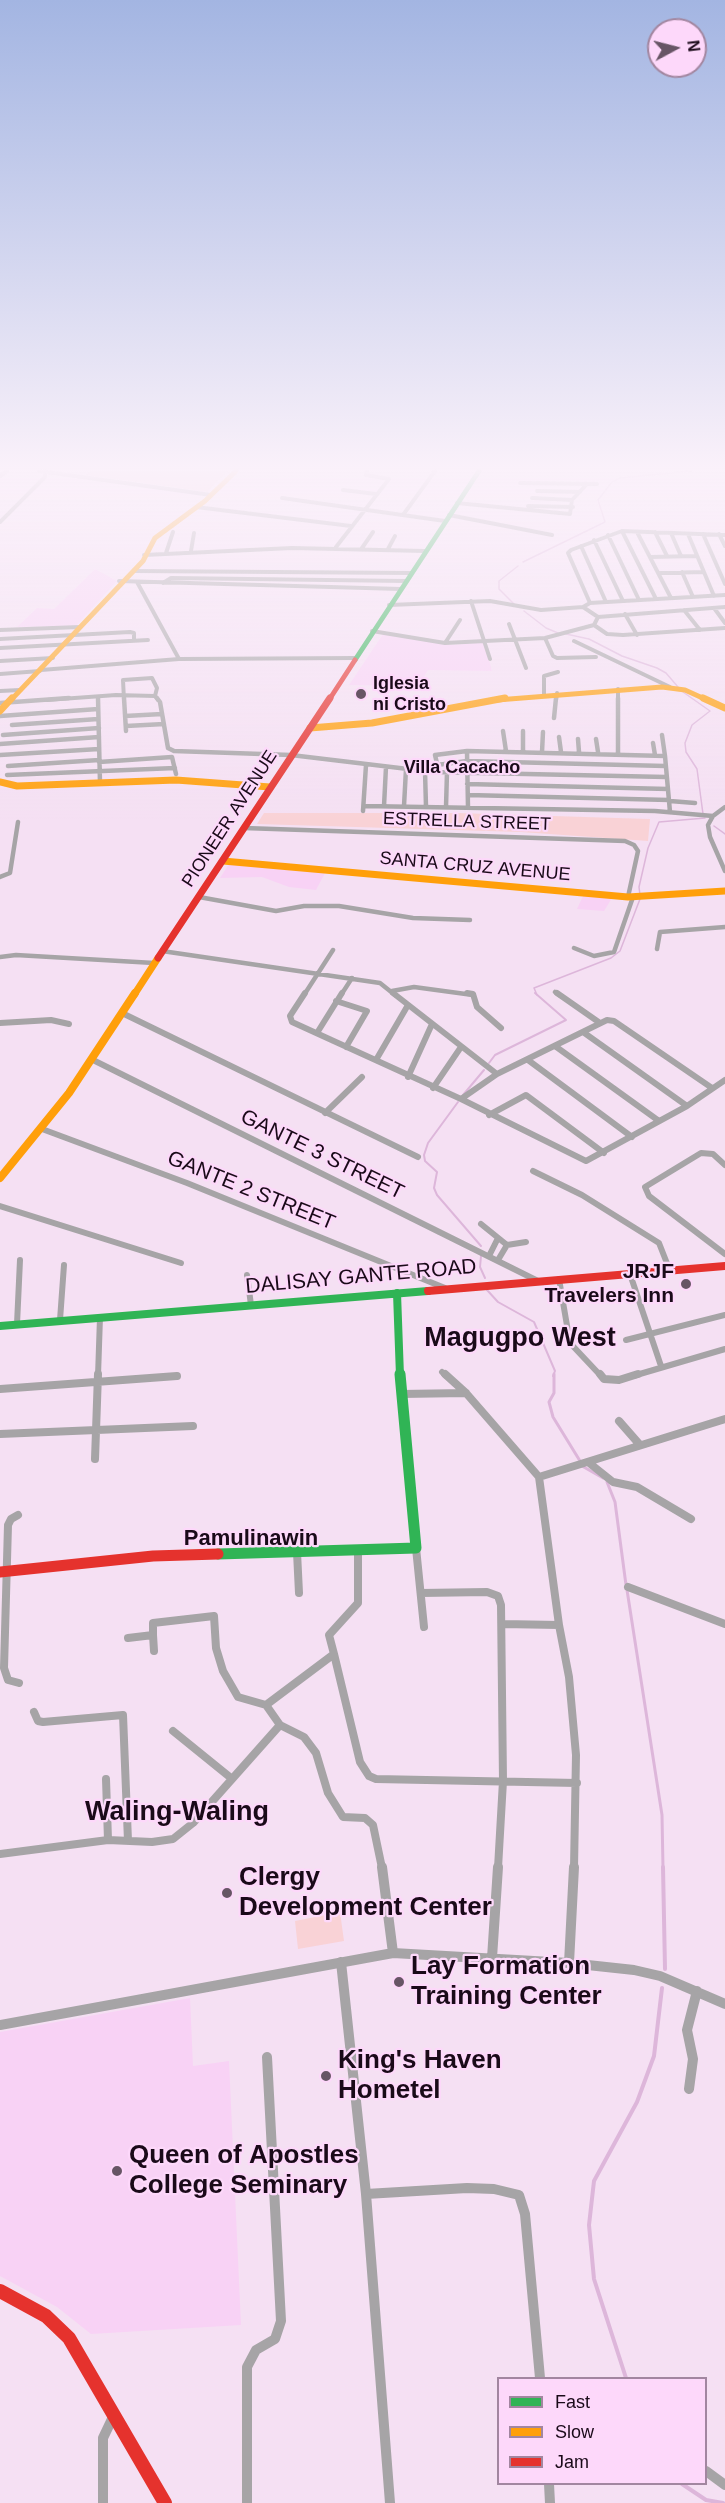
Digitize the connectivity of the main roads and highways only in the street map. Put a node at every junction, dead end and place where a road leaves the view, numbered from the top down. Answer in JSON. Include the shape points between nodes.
{"nodes":[{"id":1,"x":116,"y":588,"type":"edge"},
{"id":2,"x":401,"y":588,"type":"edge"},
{"id":3,"x":4,"y":703,"type":"edge"},
{"id":4,"x":725,"y":708,"type":"edge"},
{"id":5,"x":0,"y":711,"type":"edge"},
{"id":6,"x":310,"y":728,"type":"junction"},
{"id":7,"x":4,"y":780,"type":"edge"},
{"id":8,"x":270,"y":787,"type":"junction"},
{"id":9,"x":223,"y":861,"type":"junction"},
{"id":10,"x":725,"y":891,"type":"edge"},
{"id":11,"x":0,"y":1178,"type":"edge"},
{"id":12,"x":725,"y":1266,"type":"edge"},
{"id":13,"x":397,"y":1293,"type":"junction"},
{"id":14,"x":0,"y":1326,"type":"edge"},
{"id":15,"x":3,"y":1572,"type":"edge"},
{"id":16,"x":0,"y":2291,"type":"edge"},
{"id":17,"x":165,"y":2503,"type":"edge"}],
"edges":[{"from":1,"to":3,"type":"main road","via":[[53,658]]},
{"from":2,"to":6,"type":"main road","name":"PIONEER AVENUE"},
{"from":3,"to":5,"type":"main road"},
{"from":4,"to":6,"type":"main road","via":[[670,687],[618,689],[493,700],[357,725]]},
{"from":6,"to":8,"type":"main road","name":"PIONEER AVENUE"},
{"from":7,"to":8,"type":"main road","via":[[176,780]]},
{"from":8,"to":9,"type":"main road","name":"PIONEER AVENUE"},
{"from":9,"to":10,"type":"main road","name":"SANTA CRUZ AVENUE","via":[[630,897]]},
{"from":9,"to":11,"type":"main road","name":"PIONEER AVENUE","via":[[42,1129]]},
{"from":12,"to":13,"type":"main road","name":"DALISAY GANTE ROAD"},
{"from":13,"to":14,"type":"main road","name":"DALISAY GANTE ROAD"},
{"from":13,"to":15,"type":"main road","via":[[400,1394],[416,1548],[153,1556]]},
{"from":16,"to":17,"type":"main road","via":[[58,2325],[69,2338]]}]}
